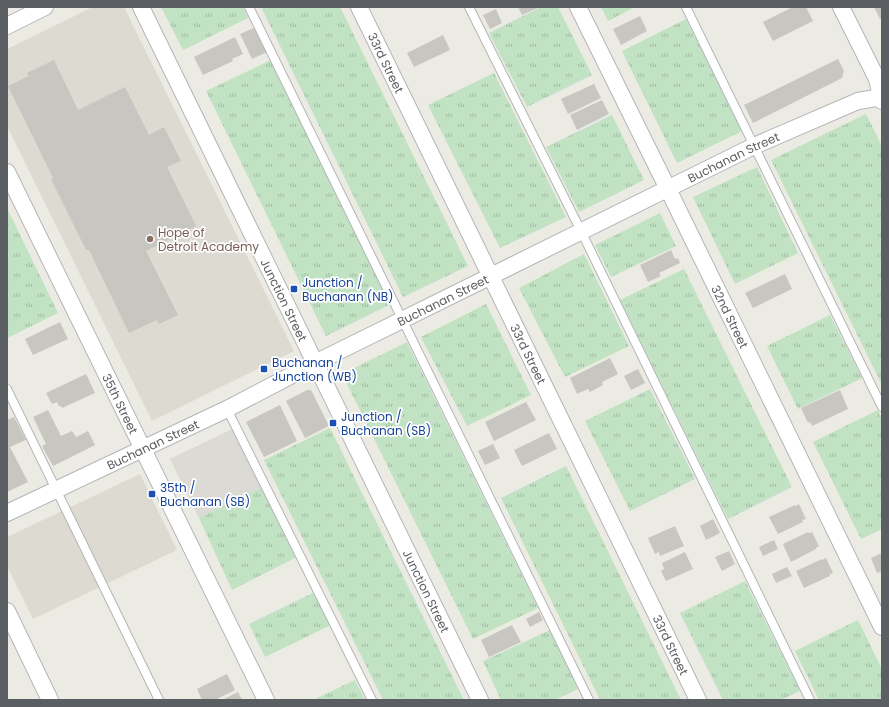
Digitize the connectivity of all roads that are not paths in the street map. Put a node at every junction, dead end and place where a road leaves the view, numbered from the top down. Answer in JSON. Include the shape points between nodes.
{"nodes":[{"id":1,"x":141,"y":7,"type":"edge"},
{"id":2,"x":249,"y":7,"type":"edge"},
{"id":3,"x":359,"y":7,"type":"edge"},
{"id":4,"x":469,"y":7,"type":"edge"},
{"id":5,"x":578,"y":7,"type":"edge"},
{"id":6,"x":686,"y":7,"type":"edge"},
{"id":7,"x":841,"y":7,"type":"edge"},
{"id":8,"x":39,"y":8,"type":"edge"},
{"id":9,"x":7,"y":26,"type":"edge"},
{"id":10,"x":881,"y":98,"type":"edge"},
{"id":11,"x":754,"y":146,"type":"junction"},
{"id":12,"x":7,"y":172,"type":"edge"},
{"id":13,"x":668,"y":189,"type":"junction"},
{"id":14,"x":581,"y":231,"type":"junction"},
{"id":15,"x":490,"y":276,"type":"junction"},
{"id":16,"x":402,"y":320,"type":"junction"},
{"id":17,"x":315,"y":363,"type":"junction"},
{"id":18,"x":7,"y":389,"type":"edge"},
{"id":19,"x":882,"y":407,"type":"edge"},
{"id":20,"x":227,"y":409,"type":"junction"},
{"id":21,"x":142,"y":448,"type":"junction"},
{"id":22,"x":56,"y":489,"type":"junction"},
{"id":23,"x":7,"y":513,"type":"edge"},
{"id":24,"x":7,"y":611,"type":"edge"},
{"id":25,"x":882,"y":627,"type":"edge"},
{"id":26,"x":50,"y":700,"type":"edge"},
{"id":27,"x":159,"y":700,"type":"edge"},
{"id":28,"x":266,"y":700,"type":"edge"},
{"id":29,"x":372,"y":700,"type":"edge"},
{"id":30,"x":480,"y":700,"type":"edge"},
{"id":31,"x":589,"y":700,"type":"edge"},
{"id":32,"x":698,"y":700,"type":"edge"},
{"id":33,"x":810,"y":700,"type":"edge"}],
"edges":[{"from":1,"to":17,"type":"street","name":"Junction Street"},
{"from":2,"to":16,"type":"lane"},
{"from":3,"to":15,"type":"street","name":"33rd Street"},
{"from":4,"to":14,"type":"lane"},
{"from":5,"to":13,"type":"street","name":"32nd Street"},
{"from":6,"to":11,"type":"lane"},
{"from":7,"to":10,"type":"street","via":[[877,79]]},
{"from":8,"to":9,"type":"street"},
{"from":10,"to":11,"type":"street","name":"Buchanan Street","via":[[858,101]]},
{"from":11,"to":13,"type":"street","name":"Buchanan Street"},
{"from":11,"to":19,"type":"lane"},
{"from":12,"to":21,"type":"street","name":"35th Street"},
{"from":13,"to":14,"type":"street","name":"Buchanan Street"},
{"from":13,"to":25,"type":"street","name":"32nd Street"},
{"from":14,"to":15,"type":"street","name":"Buchanan Street"},
{"from":14,"to":33,"type":"lane"},
{"from":15,"to":16,"type":"street","name":"Buchanan Street"},
{"from":15,"to":32,"type":"street","name":"33rd Street"},
{"from":16,"to":17,"type":"street","name":"Buchanan Street"},
{"from":16,"to":31,"type":"lane"},
{"from":17,"to":20,"type":"street","name":"Buchanan Street"},
{"from":17,"to":30,"type":"street","name":"Junction Street"},
{"from":18,"to":22,"type":"lane"},
{"from":20,"to":21,"type":"street","name":"Buchanan Street"},
{"from":20,"to":29,"type":"lane"},
{"from":21,"to":22,"type":"street","name":"Buchanan Street"},
{"from":21,"to":28,"type":"street","name":"35th Street"},
{"from":22,"to":23,"type":"street","name":"Buchanan Street"},
{"from":22,"to":27,"type":"lane"},
{"from":24,"to":26,"type":"street"}]}
